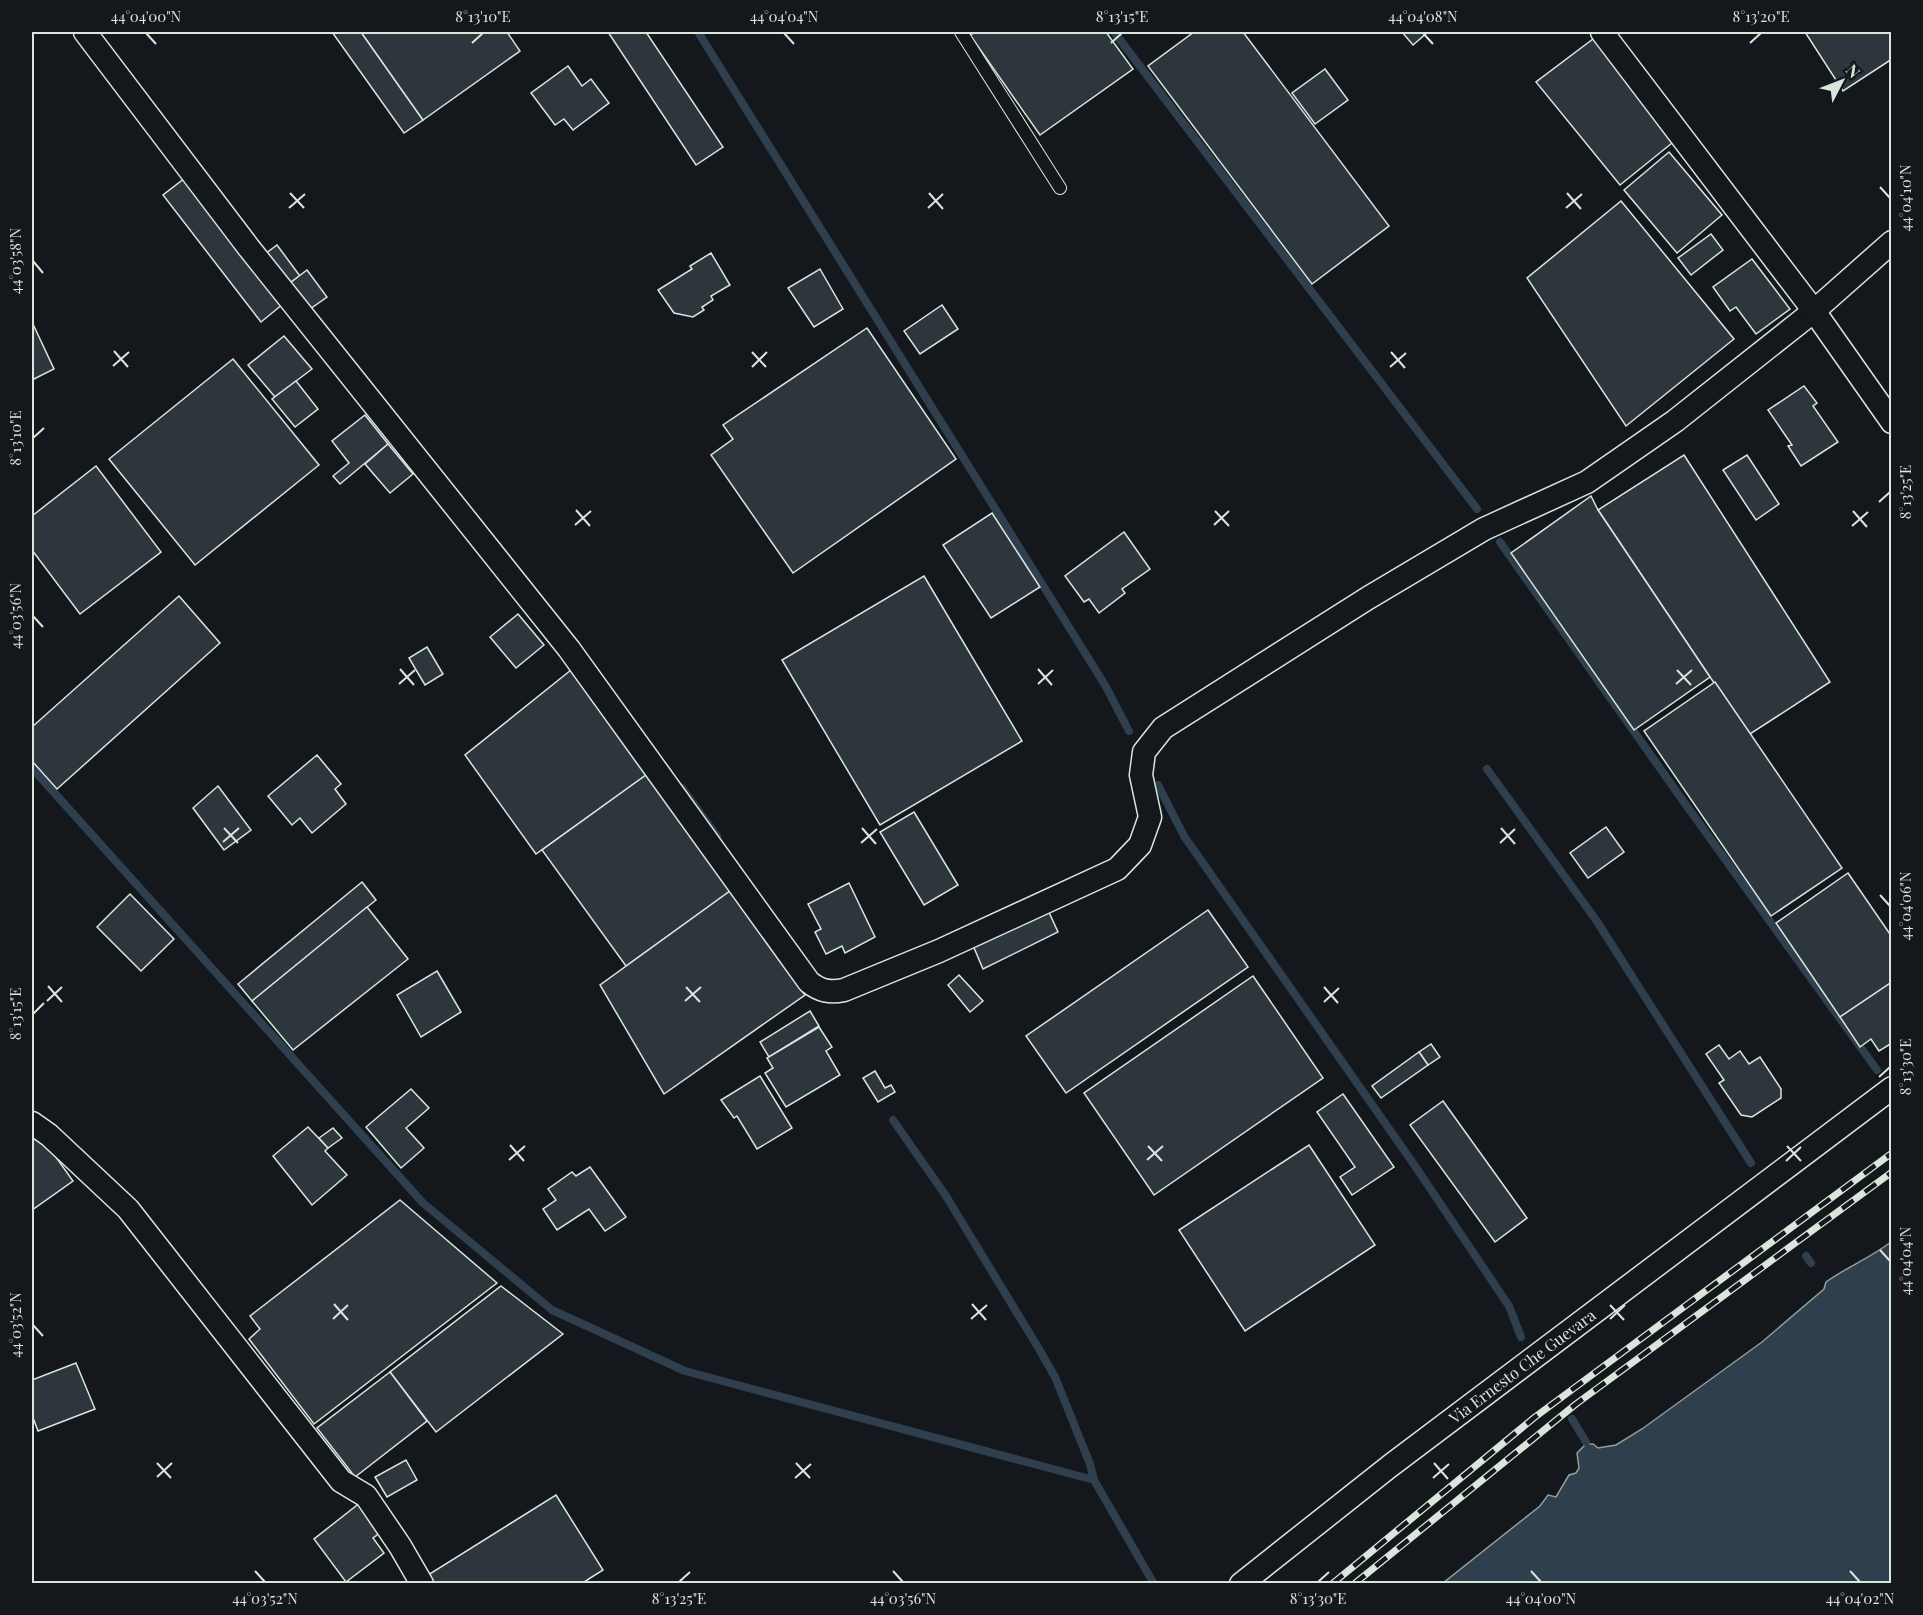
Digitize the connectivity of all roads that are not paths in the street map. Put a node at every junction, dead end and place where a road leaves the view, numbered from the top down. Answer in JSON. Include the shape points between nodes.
{"nodes":[{"id":1,"x":85,"y":32,"type":"edge"},
{"id":2,"x":961,"y":32,"type":"edge"},
{"id":3,"x":1602,"y":32,"type":"edge"},
{"id":4,"x":1060,"y":188,"type":"dead end"},
{"id":5,"x":1892,"y":242,"type":"edge"},
{"id":6,"x":1814,"y":311,"type":"junction"},
{"id":7,"x":1892,"y":422,"type":"edge"},
{"id":8,"x":1892,"y":1088,"type":"edge"},
{"id":9,"x":32,"y":1123,"type":"edge"},
{"id":10,"x":422,"y":1584,"type":"edge"},
{"id":11,"x":1241,"y":1584,"type":"edge"}],
"edges":[{"from":1,"to":6,"type":"street","via":[[249,248],[569,649],[809,982],[823,991],[844,990],[939,951],[1117,869],[1140,845],[1150,817],[1142,764],[1144,752],[1163,728],[1484,529],[1587,482],[1675,421]]},
{"from":2,"to":4,"type":"lane"},
{"from":3,"to":6,"type":"street"},
{"from":5,"to":6,"type":"street"},
{"from":6,"to":7,"type":"street"},
{"from":8,"to":11,"type":"street","name":"Via Ernesto Che Guevara","via":[[1390,1466]]},
{"from":9,"to":10,"type":"street","via":[[128,1209],[341,1481],[366,1496]]}]}
